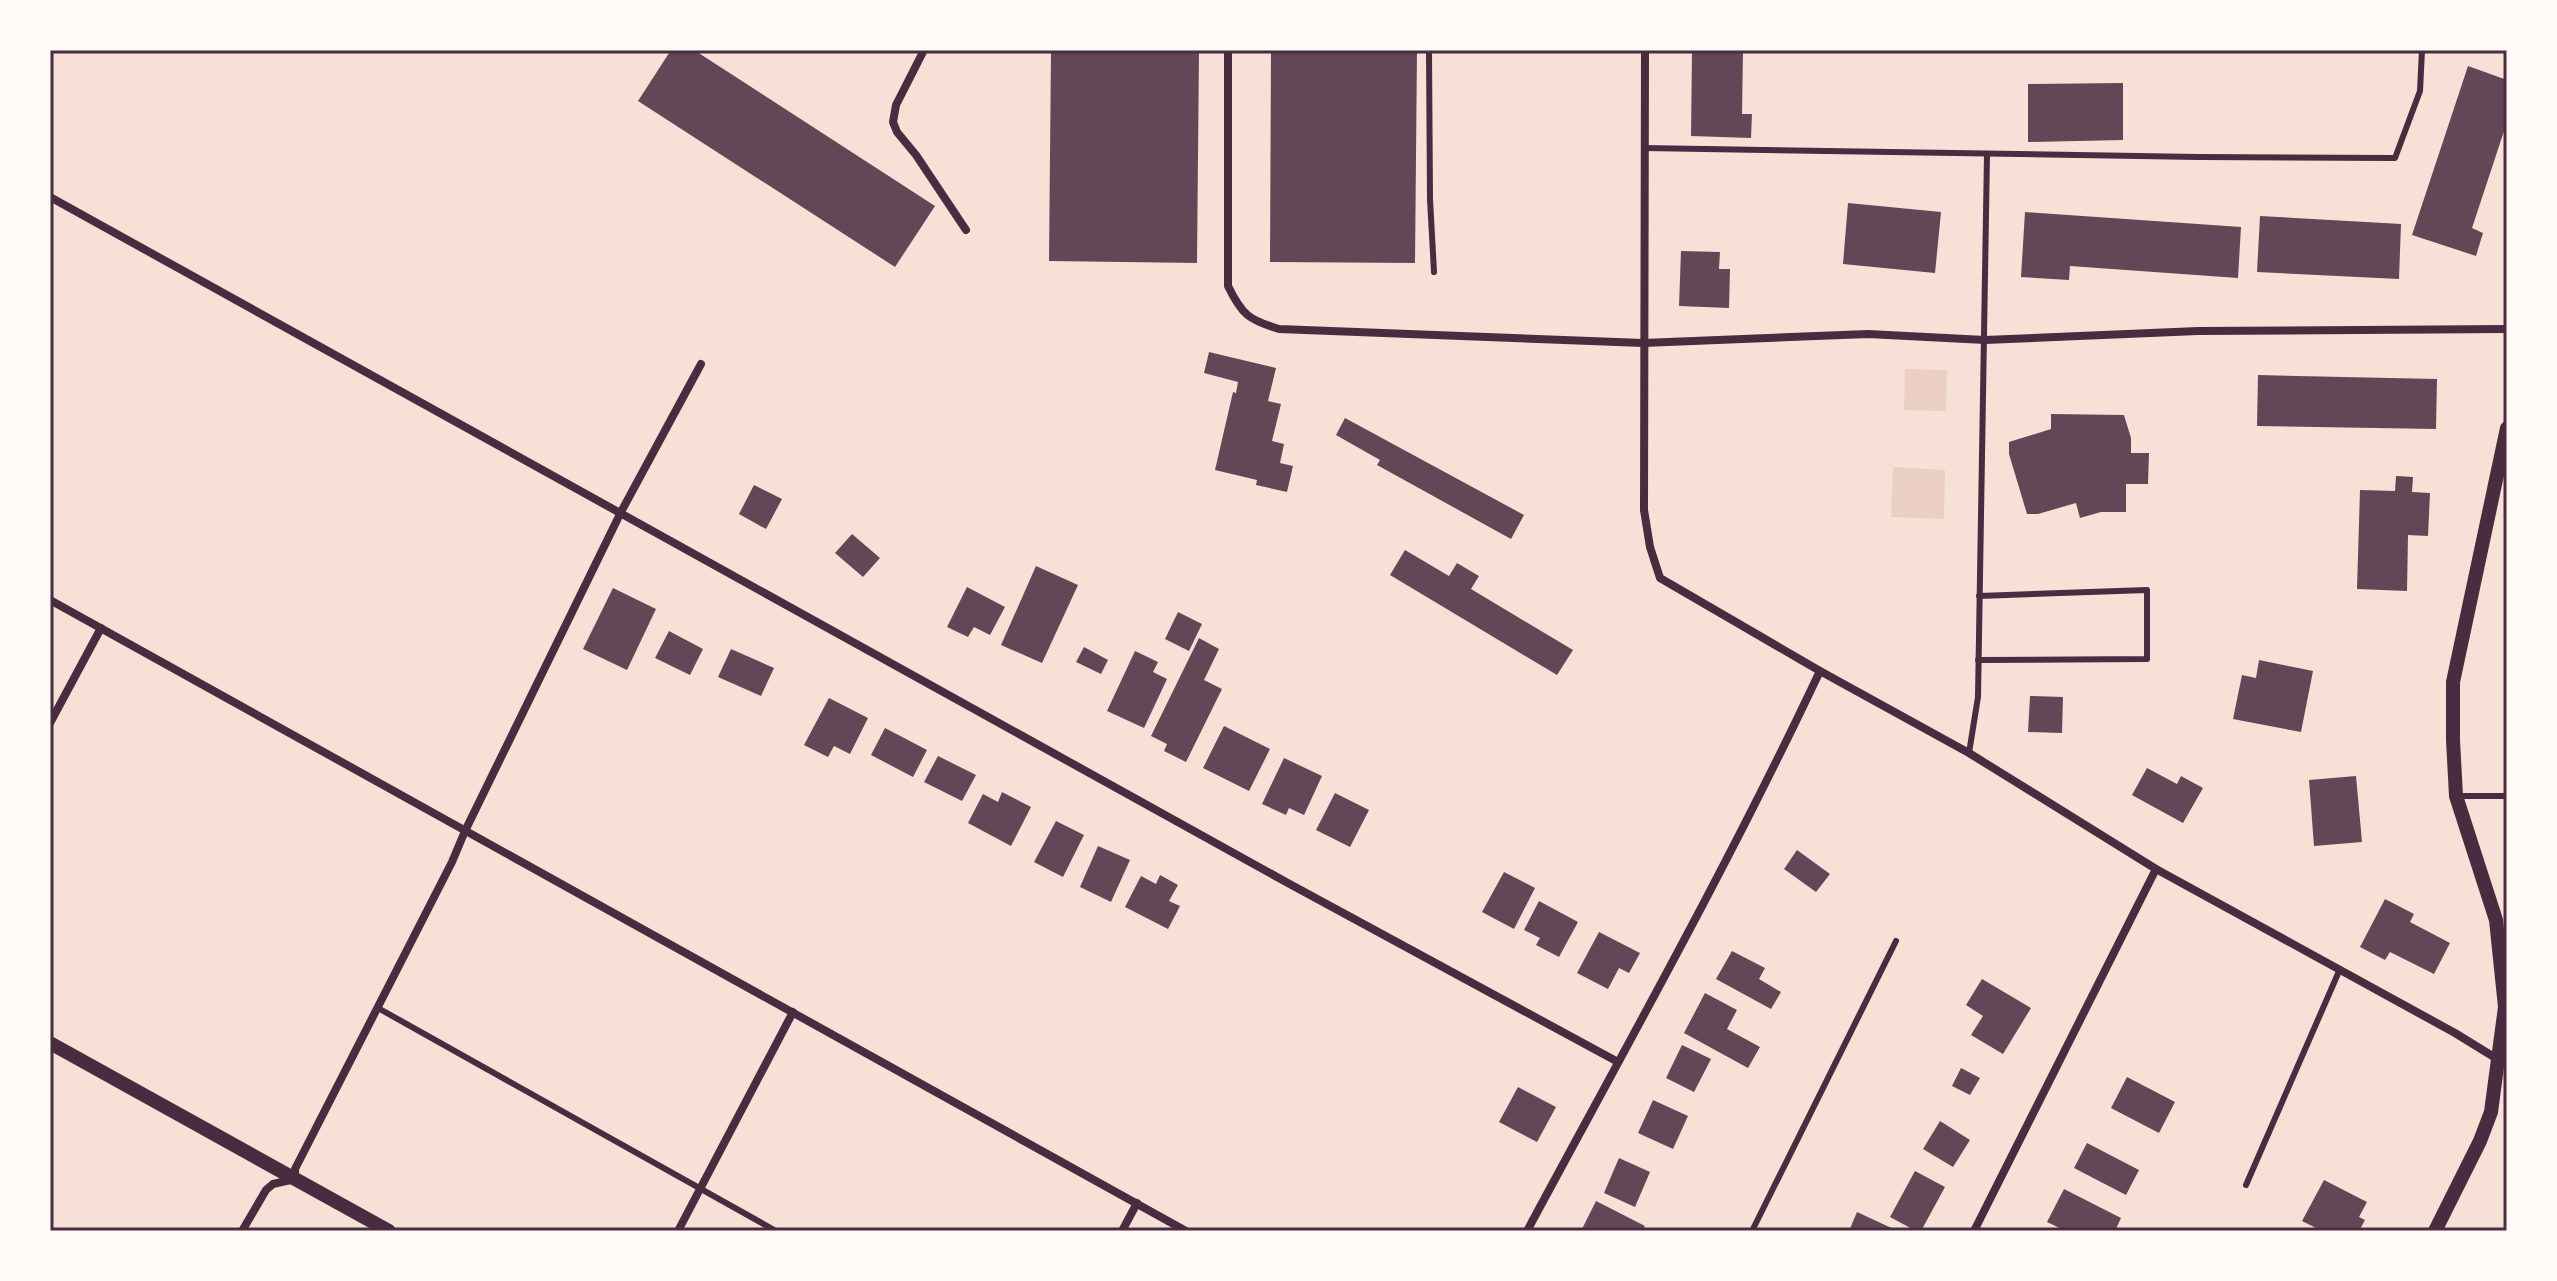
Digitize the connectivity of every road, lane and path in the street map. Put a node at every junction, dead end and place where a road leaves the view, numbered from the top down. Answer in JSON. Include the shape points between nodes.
{"nodes":[{"id":1,"x":924,"y":50,"type":"edge"},
{"id":2,"x":1228,"y":50,"type":"edge"},
{"id":3,"x":1429,"y":50,"type":"edge"},
{"id":4,"x":1645,"y":50,"type":"edge"},
{"id":5,"x":2422,"y":50,"type":"edge"},
{"id":6,"x":1644,"y":148,"type":"junction"},
{"id":7,"x":1987,"y":154,"type":"junction"},
{"id":8,"x":50,"y":197,"type":"edge"},
{"id":9,"x":966,"y":230,"type":"dead end"},
{"id":10,"x":1434,"y":272,"type":"dead end"},
{"id":11,"x":2507,"y":329,"type":"edge"},
{"id":12,"x":1985,"y":340,"type":"junction"},
{"id":13,"x":1643,"y":343,"type":"junction"},
{"id":14,"x":701,"y":364,"type":"dead end"},
{"id":15,"x":2507,"y":428,"type":"edge"},
{"id":16,"x":621,"y":512,"type":"junction"},
{"id":17,"x":1979,"y":596,"type":"junction"},
{"id":18,"x":50,"y":600,"type":"edge"},
{"id":19,"x":101,"y":628,"type":"junction"},
{"id":20,"x":1978,"y":660,"type":"junction"},
{"id":21,"x":1820,"y":671,"type":"junction"},
{"id":22,"x":50,"y":723,"type":"edge"},
{"id":23,"x":1969,"y":753,"type":"junction"},
{"id":24,"x":2456,"y":796,"type":"junction"},
{"id":25,"x":2507,"y":796,"type":"edge"},
{"id":26,"x":465,"y":831,"type":"junction"},
{"id":27,"x":2156,"y":869,"type":"junction"},
{"id":28,"x":1896,"y":941,"type":"dead end"},
{"id":29,"x":2340,"y":969,"type":"junction"},
{"id":30,"x":378,"y":1008,"type":"junction"},
{"id":31,"x":793,"y":1012,"type":"junction"},
{"id":32,"x":50,"y":1043,"type":"edge"},
{"id":33,"x":1618,"y":1062,"type":"junction"},
{"id":34,"x":2504,"y":1062,"type":"edge"},
{"id":35,"x":295,"y":1179,"type":"junction"},
{"id":36,"x":2246,"y":1185,"type":"dead end"},
{"id":37,"x":699,"y":1189,"type":"junction"},
{"id":38,"x":1137,"y":1203,"type":"junction"},
{"id":39,"x":242,"y":1231,"type":"edge"},
{"id":40,"x":389,"y":1231,"type":"edge"},
{"id":41,"x":678,"y":1231,"type":"edge"},
{"id":42,"x":776,"y":1231,"type":"edge"},
{"id":43,"x":1122,"y":1231,"type":"edge"},
{"id":44,"x":1186,"y":1231,"type":"edge"},
{"id":45,"x":1527,"y":1231,"type":"edge"},
{"id":46,"x":1752,"y":1231,"type":"edge"},
{"id":47,"x":1974,"y":1231,"type":"edge"},
{"id":48,"x":2435,"y":1231,"type":"edge"}],
"edges":[{"from":1,"to":9,"type":"street","via":[[893,122]]},
{"from":2,"to":13,"type":"street","via":[[1228,286],[1244,314],[1279,329]]},
{"from":3,"to":10,"type":"lane"},
{"from":4,"to":6,"type":"street"},
{"from":5,"to":7,"type":"lane","via":[[2420,91],[2395,158]]},
{"from":6,"to":7,"type":"lane"},
{"from":6,"to":13,"type":"street"},
{"from":7,"to":12,"type":"lane"},
{"from":8,"to":16,"type":"street"},
{"from":11,"to":12,"type":"street","via":[[2198,331]]},
{"from":12,"to":13,"type":"street","via":[[1868,334]]},
{"from":12,"to":17,"type":"lane"},
{"from":13,"to":21,"type":"street","via":[[1644,510],[1660,578]]},
{"from":14,"to":16,"type":"street"},
{"from":15,"to":24,"type":"street","via":[[2453,682]]},
{"from":16,"to":26,"type":"street"},
{"from":16,"to":33,"type":"street"},
{"from":17,"to":20,"type":"lane"},
{"from":17,"to":20,"type":"lane","via":[[2147,590],[2147,659]]},
{"from":18,"to":19,"type":"street"},
{"from":19,"to":22,"type":"street"},
{"from":19,"to":26,"type":"street"},
{"from":20,"to":23,"type":"lane"},
{"from":21,"to":23,"type":"street"},
{"from":21,"to":33,"type":"street","via":[[1769,780]]},
{"from":23,"to":27,"type":"street"},
{"from":24,"to":25,"type":"lane"},
{"from":24,"to":34,"type":"street","via":[[2496,920],[2505,1007]]},
{"from":26,"to":30,"type":"street"},
{"from":26,"to":31,"type":"street"},
{"from":27,"to":29,"type":"street"},
{"from":27,"to":47,"type":"street"},
{"from":28,"to":46,"type":"lane"},
{"from":29,"to":34,"type":"street"},
{"from":29,"to":36,"type":"lane"},
{"from":30,"to":35,"type":"street","via":[[295,1169]]},
{"from":30,"to":37,"type":"lane"},
{"from":31,"to":37,"type":"street"},
{"from":31,"to":38,"type":"street"},
{"from":32,"to":35,"type":"street"},
{"from":33,"to":45,"type":"street"},
{"from":34,"to":48,"type":"street","via":[[2480,1141]]},
{"from":35,"to":39,"type":"street","via":[[266,1190]]},
{"from":35,"to":40,"type":"street"},
{"from":37,"to":41,"type":"street"},
{"from":37,"to":42,"type":"lane"},
{"from":38,"to":43,"type":"street"},
{"from":38,"to":44,"type":"street"}]}
